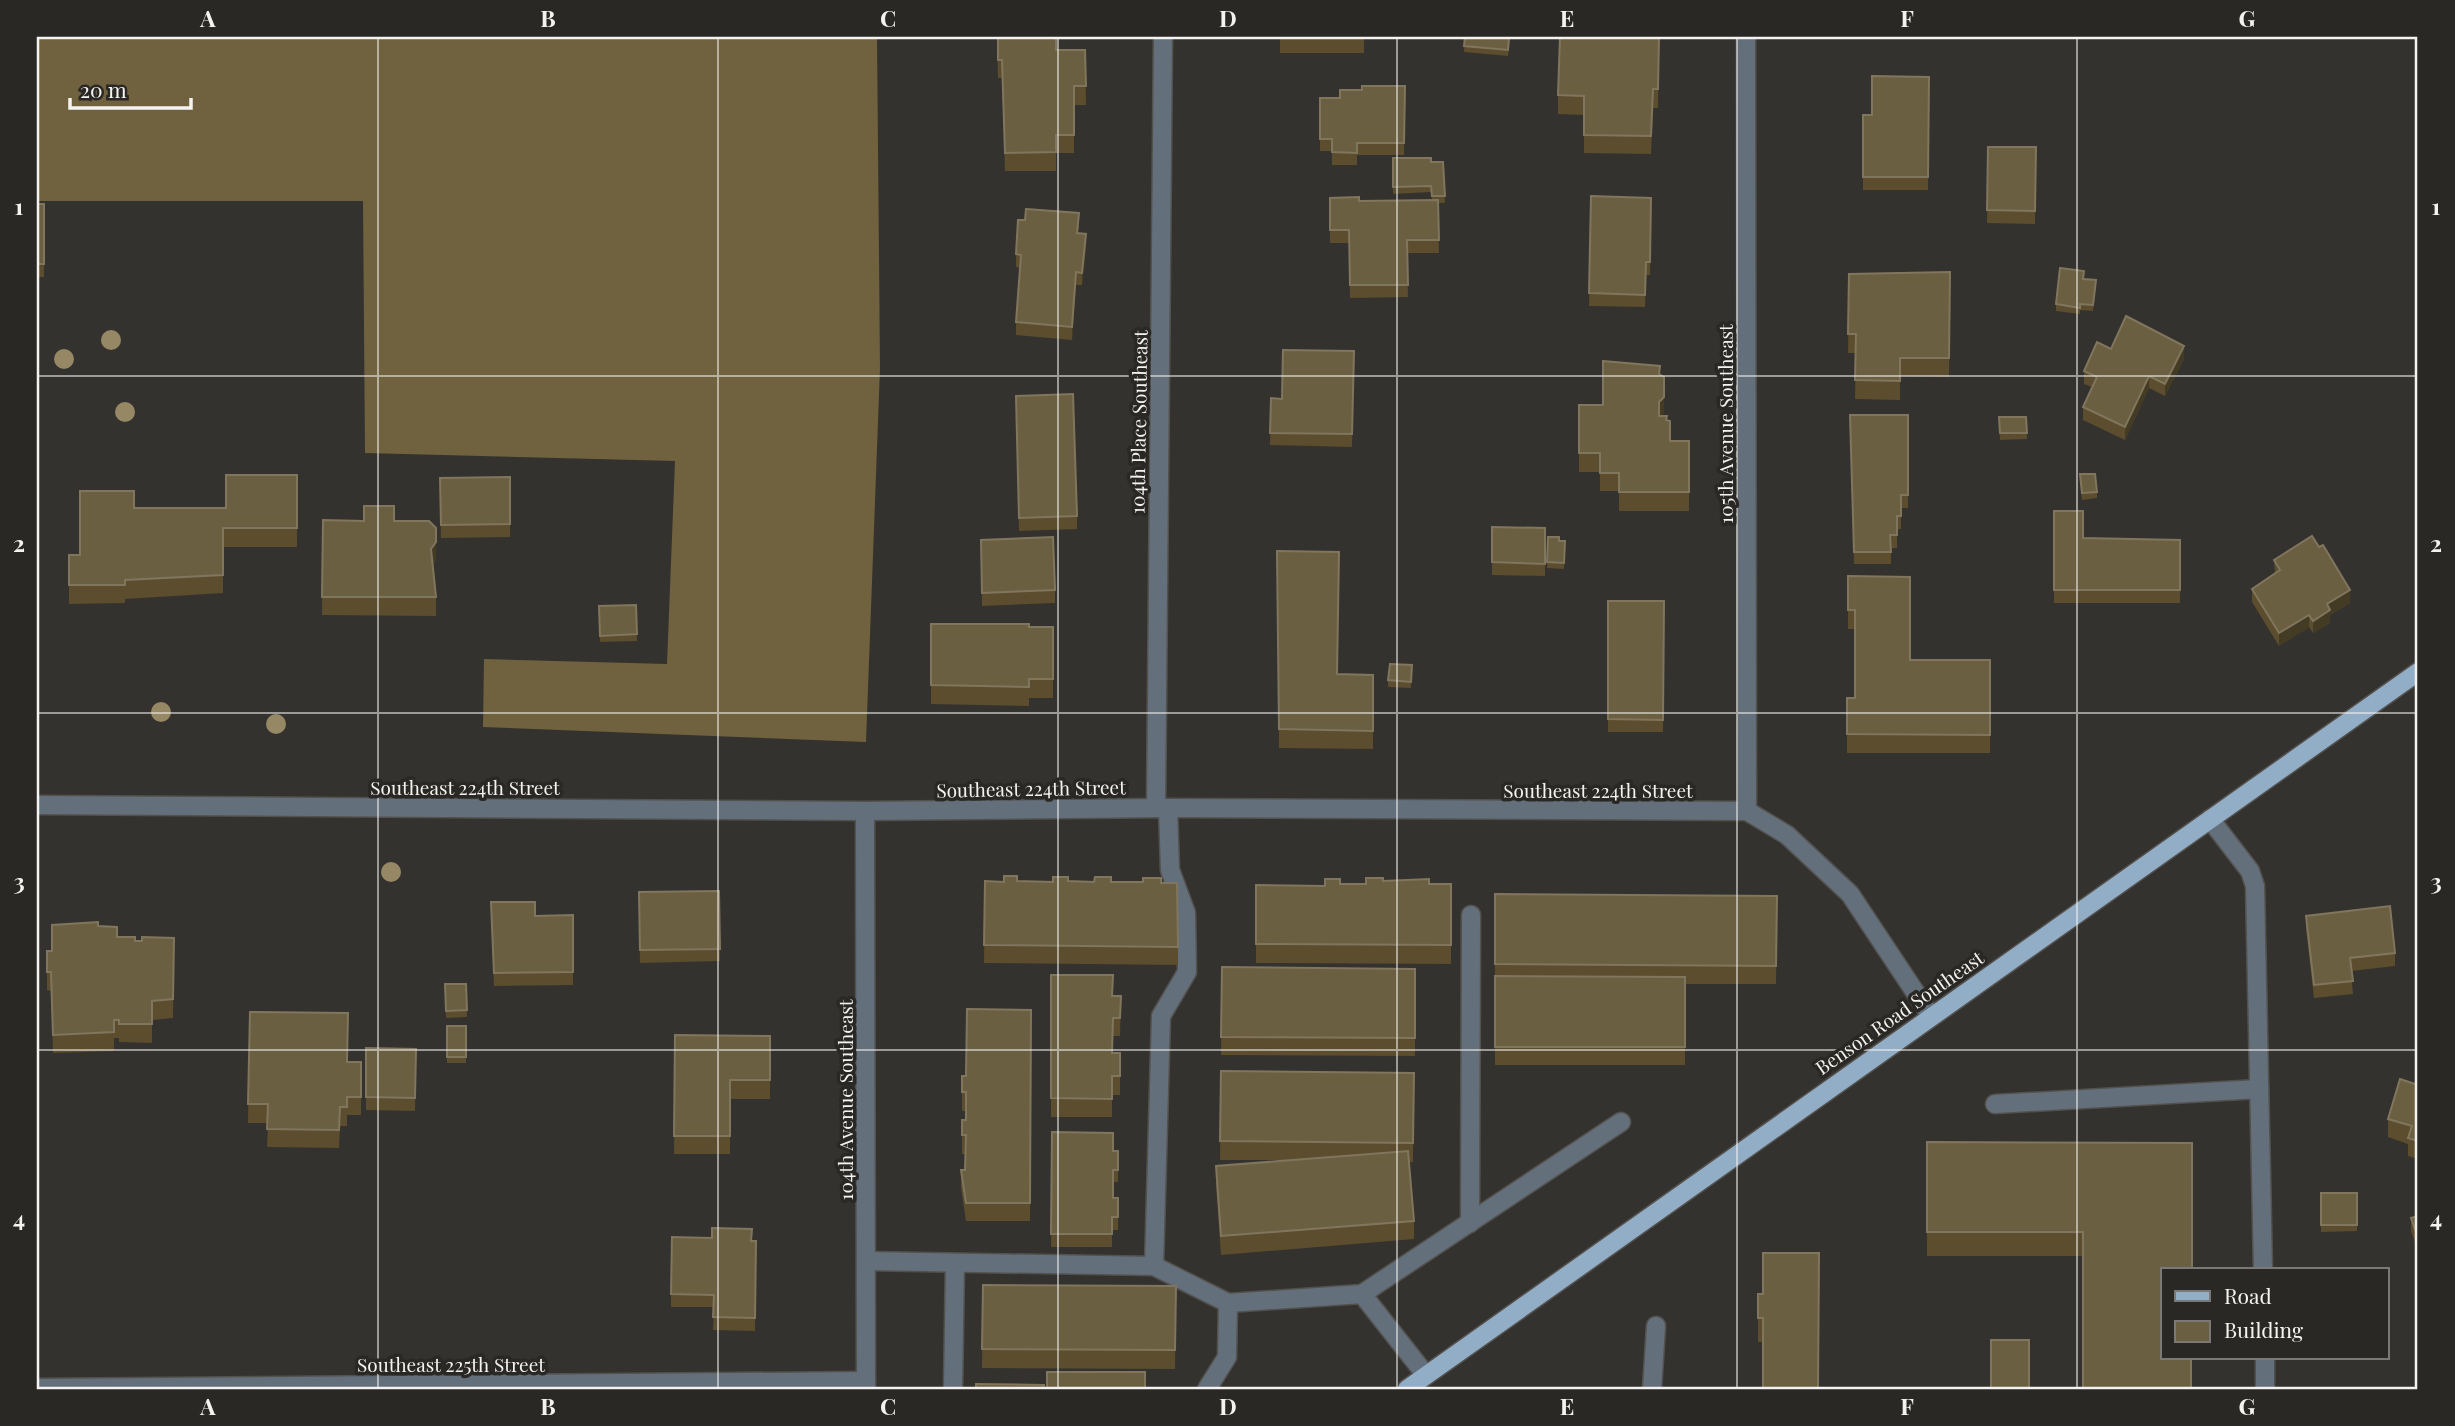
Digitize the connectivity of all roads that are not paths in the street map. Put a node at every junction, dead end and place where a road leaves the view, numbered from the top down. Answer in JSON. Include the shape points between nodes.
{"nodes":[{"id":1,"x":1163,"y":37,"type":"edge"},
{"id":2,"x":1746,"y":37,"type":"edge"},
{"id":3,"x":2418,"y":672,"type":"edge"},
{"id":4,"x":37,"y":805,"type":"edge"},
{"id":5,"x":1162,"y":808,"type":"junction"},
{"id":6,"x":865,"y":811,"type":"junction"},
{"id":7,"x":1747,"y":811,"type":"junction"},
{"id":8,"x":2210,"y":819,"type":"junction"},
{"id":9,"x":1471,"y":915,"type":"dead end"},
{"id":10,"x":1931,"y":1016,"type":"junction"},
{"id":11,"x":2259,"y":1088,"type":"junction"},
{"id":12,"x":1996,"y":1104,"type":"dead end"},
{"id":13,"x":1621,"y":1122,"type":"dead end"},
{"id":14,"x":1470,"y":1223,"type":"junction"},
{"id":15,"x":866,"y":1261,"type":"junction"},
{"id":16,"x":955,"y":1263,"type":"junction"},
{"id":17,"x":1154,"y":1266,"type":"junction"},
{"id":18,"x":2263,"y":1268,"type":"edge"},
{"id":19,"x":1362,"y":1294,"type":"junction"},
{"id":20,"x":1228,"y":1303,"type":"junction"},
{"id":21,"x":1656,"y":1326,"type":"dead end"},
{"id":22,"x":2265,"y":1360,"type":"edge"},
{"id":23,"x":1425,"y":1374,"type":"junction"},
{"id":24,"x":866,"y":1385,"type":"edge"},
{"id":25,"x":37,"y":1388,"type":"edge"},
{"id":26,"x":953,"y":1389,"type":"edge"},
{"id":27,"x":1207,"y":1389,"type":"edge"},
{"id":28,"x":1407,"y":1389,"type":"edge"},
{"id":29,"x":1652,"y":1389,"type":"edge"},
{"id":30,"x":2265,"y":1389,"type":"edge"}],
"edges":[{"from":1,"to":5,"type":"street","name":"104th Place Southeast"},
{"from":2,"to":7,"type":"street","name":"105th Avenue Southeast"},
{"from":3,"to":8,"type":"main road","name":"Benson Road Southeast"},
{"from":4,"to":6,"type":"street","name":"Southeast 224th Street"},
{"from":5,"to":6,"type":"street","name":"Southeast 224th Street"},
{"from":5,"to":7,"type":"street","name":"Southeast 224th Street"},
{"from":5,"to":17,"type":"street","name":"104th Place Southeast","via":[[1170,870],[1186,912],[1187,972],[1161,1016]]},
{"from":6,"to":15,"type":"street","name":"104th Avenue Southeast"},
{"from":7,"to":10,"type":"street","via":[[1798,844],[1850,894]]},
{"from":8,"to":10,"type":"main road","name":"Benson Road Southeast"},
{"from":8,"to":11,"type":"street","via":[[2250,871],[2255,886]]},
{"from":9,"to":14,"type":"street"},
{"from":10,"to":23,"type":"main road","name":"Benson Road Southeast"},
{"from":11,"to":12,"type":"street"},
{"from":11,"to":18,"type":"street"},
{"from":13,"to":14,"type":"street"},
{"from":14,"to":19,"type":"street"},
{"from":15,"to":16,"type":"street"},
{"from":15,"to":24,"type":"street","name":"104th Avenue Southeast"},
{"from":16,"to":17,"type":"street"},
{"from":16,"to":26,"type":"street"},
{"from":17,"to":20,"type":"street"},
{"from":19,"to":20,"type":"street"},
{"from":19,"to":23,"type":"street"},
{"from":20,"to":27,"type":"street","via":[[1227,1357]]},
{"from":21,"to":29,"type":"street"},
{"from":22,"to":30,"type":"street"},
{"from":23,"to":28,"type":"main road","name":"Benson Road Southeast"},
{"from":24,"to":25,"type":"street","name":"Southeast 225th Street"}]}
